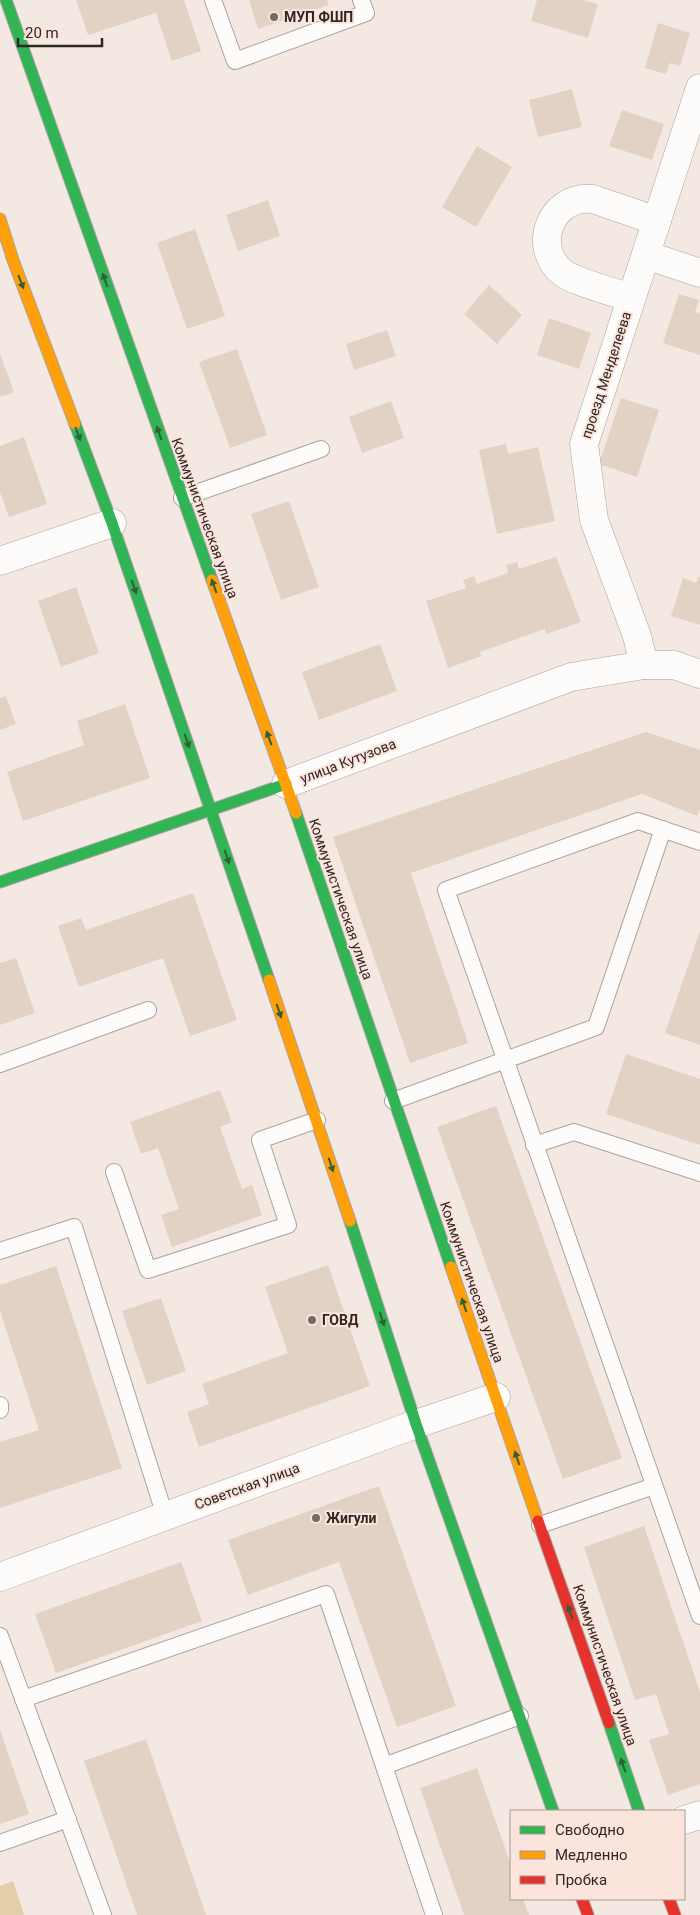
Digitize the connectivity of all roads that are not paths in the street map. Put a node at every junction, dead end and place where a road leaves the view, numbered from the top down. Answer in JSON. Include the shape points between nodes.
{"nodes":[{"id":1,"x":6,"y":0,"type":"edge"},
{"id":2,"x":213,"y":0,"type":"edge"},
{"id":3,"x":362,"y":0,"type":"edge"},
{"id":4,"x":700,"y":88,"type":"edge"},
{"id":5,"x":0,"y":220,"type":"edge"},
{"id":6,"x":657,"y":221,"type":"junction"},
{"id":7,"x":646,"y":255,"type":"junction"},
{"id":8,"x":6,"y":262,"type":"edge"},
{"id":9,"x":700,"y":273,"type":"edge"},
{"id":10,"x":631,"y":298,"type":"junction"},
{"id":11,"x":321,"y":448,"type":"dead end"},
{"id":12,"x":182,"y":498,"type":"junction"},
{"id":13,"x":112,"y":523,"type":"junction"},
{"id":14,"x":0,"y":561,"type":"edge"},
{"id":15,"x":644,"y":665,"type":"junction"},
{"id":16,"x":700,"y":674,"type":"edge"},
{"id":17,"x":286,"y":784,"type":"junction"},
{"id":18,"x":211,"y":811,"type":"junction"},
{"id":19,"x":663,"y":829,"type":"junction"},
{"id":20,"x":700,"y":842,"type":"edge"},
{"id":21,"x":0,"y":882,"type":"edge"},
{"id":22,"x":148,"y":1010,"type":"dead end"},
{"id":23,"x":504,"y":1060,"type":"junction"},
{"id":24,"x":0,"y":1064,"type":"edge"},
{"id":25,"x":393,"y":1101,"type":"junction"},
{"id":26,"x":317,"y":1120,"type":"junction"},
{"id":27,"x":534,"y":1145,"type":"junction"},
{"id":28,"x":114,"y":1172,"type":"dead end"},
{"id":29,"x":700,"y":1173,"type":"edge"},
{"id":30,"x":0,"y":1251,"type":"edge"},
{"id":31,"x":496,"y":1397,"type":"junction"},
{"id":32,"x":0,"y":1405,"type":"edge"},
{"id":33,"x":0,"y":1410,"type":"edge"},
{"id":34,"x":416,"y":1424,"type":"junction"},
{"id":35,"x":654,"y":1486,"type":"junction"},
{"id":36,"x":165,"y":1516,"type":"junction"},
{"id":37,"x":540,"y":1524,"type":"junction"},
{"id":38,"x":0,"y":1577,"type":"edge"},
{"id":39,"x":700,"y":1616,"type":"edge"},
{"id":40,"x":0,"y":1636,"type":"edge"},
{"id":41,"x":23,"y":1699,"type":"junction"},
{"id":42,"x":520,"y":1716,"type":"junction"},
{"id":43,"x":384,"y":1766,"type":"junction"},
{"id":44,"x":553,"y":1810,"type":"edge"},
{"id":45,"x":639,"y":1810,"type":"edge"},
{"id":46,"x":700,"y":1815,"type":"edge"},
{"id":47,"x":68,"y":1819,"type":"junction"},
{"id":48,"x":685,"y":1820,"type":"edge"},
{"id":49,"x":0,"y":1842,"type":"edge"},
{"id":50,"x":582,"y":1900,"type":"edge"},
{"id":51,"x":660,"y":1900,"type":"edge"},
{"id":52,"x":669,"y":1900,"type":"edge"},
{"id":53,"x":103,"y":1915,"type":"edge"},
{"id":54,"x":434,"y":1915,"type":"edge"},
{"id":55,"x":588,"y":1915,"type":"edge"},
{"id":56,"x":663,"y":1915,"type":"edge"},
{"id":57,"x":675,"y":1915,"type":"edge"}],
"edges":[{"from":12,"to":1,"type":"main road","name":"Коммунистическая улица","one_way":true},
{"from":2,"to":3,"type":"lane","via":[[235,61],[366,13]]},
{"from":4,"to":6,"type":"street","name":"проезд Менделеева"},
{"from":5,"to":8,"type":"main road"},
{"from":6,"to":7,"type":"street","name":"проезд Менделеева"},
{"from":6,"to":10,"type":"street","via":[[592,199],[566,205],[548,226],[548,254],[565,275]]},
{"from":7,"to":9,"type":"street"},
{"from":7,"to":10,"type":"street","name":"проезд Менделеева"},
{"from":8,"to":13,"type":"main road","one_way":true},
{"from":10,"to":15,"type":"street","name":"проезд Менделеева","via":[[584,444],[594,520],[637,636]]},
{"from":11,"to":12,"type":"lane"},
{"from":17,"to":12,"type":"main road","name":"Коммунистическая улица","one_way":true},
{"from":13,"to":14,"type":"street"},
{"from":13,"to":18,"type":"main road","one_way":true},
{"from":15,"to":16,"type":"street","name":"улица Кутузова","via":[[674,665]]},
{"from":15,"to":17,"type":"street","name":"улица Кутузова","via":[[571,677]]},
{"from":17,"to":18,"type":"main road","name":"улица Кутузова"},
{"from":17,"to":25,"type":"main road","name":"Коммунистическая улица"},
{"from":18,"to":21,"type":"main road","name":"улица Кутузова"},
{"from":18,"to":26,"type":"main road","one_way":true},
{"from":19,"to":20,"type":"lane"},
{"from":19,"to":23,"type":"lane","via":[[596,1027]]},
{"from":19,"to":23,"type":"lane","via":[[638,821],[446,890]]},
{"from":22,"to":24,"type":"lane"},
{"from":23,"to":25,"type":"lane"},
{"from":23,"to":27,"type":"lane"},
{"from":31,"to":25,"type":"main road","name":"Коммунистическая улица","one_way":true},
{"from":26,"to":28,"type":"lane","via":[[260,1140],[288,1225],[148,1270]]},
{"from":26,"to":34,"type":"main road","one_way":true},
{"from":27,"to":29,"type":"lane","via":[[574,1132]]},
{"from":27,"to":35,"type":"lane"},
{"from":30,"to":36,"type":"lane","via":[[74,1227]]},
{"from":31,"to":34,"type":"street","name":"Советская улица"},
{"from":37,"to":31,"type":"main road","name":"Коммунистическая улица","one_way":true},
{"from":32,"to":33,"type":"lane"},
{"from":34,"to":36,"type":"street","name":"Советская улица"},
{"from":34,"to":42,"type":"main road"},
{"from":35,"to":37,"type":"lane"},
{"from":35,"to":39,"type":"lane"},
{"from":36,"to":38,"type":"street","name":"Советская улица"},
{"from":45,"to":37,"type":"main road","name":"Коммунистическая улица","one_way":true},
{"from":40,"to":41,"type":"lane"},
{"from":41,"to":43,"type":"lane","via":[[326,1594]]},
{"from":41,"to":47,"type":"lane"},
{"from":42,"to":43,"type":"lane"},
{"from":42,"to":44,"type":"main road"},
{"from":43,"to":54,"type":"lane"},
{"from":46,"to":48,"type":"street"},
{"from":47,"to":49,"type":"lane"},
{"from":47,"to":53,"type":"lane"},
{"from":50,"to":55,"type":"main road"},
{"from":51,"to":56,"type":"main road"},
{"from":52,"to":57,"type":"main road"}]}
